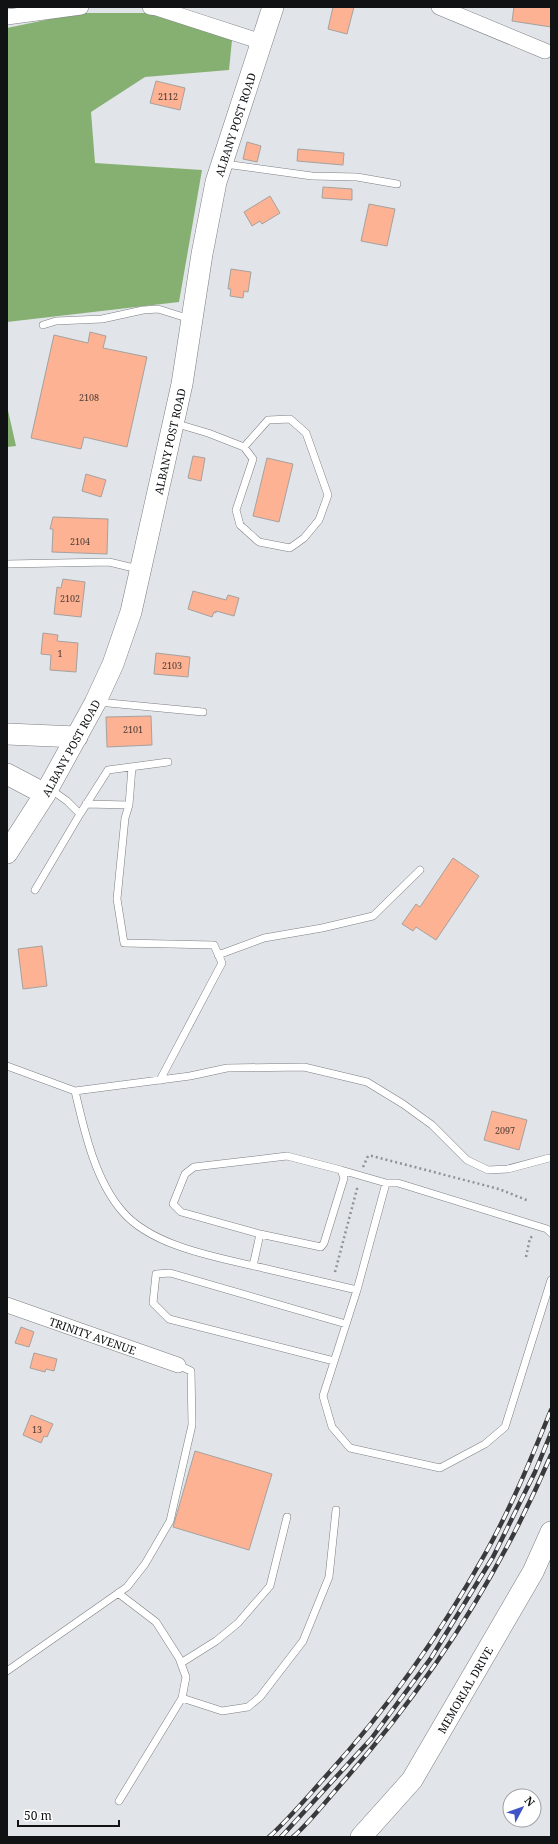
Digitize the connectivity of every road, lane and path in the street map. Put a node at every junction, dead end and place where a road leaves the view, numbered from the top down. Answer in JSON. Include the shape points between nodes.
{"nodes":[{"id":1,"x":81,"y":7,"type":"edge"},
{"id":2,"x":150,"y":7,"type":"edge"},
{"id":3,"x":273,"y":7,"type":"edge"},
{"id":4,"x":439,"y":7,"type":"edge"},
{"id":5,"x":7,"y":17,"type":"edge"},
{"id":6,"x":262,"y":42,"type":"junction"},
{"id":7,"x":544,"y":51,"type":"dead end"},
{"id":8,"x":222,"y":163,"type":"junction"},
{"id":9,"x":397,"y":184,"type":"dead end"},
{"id":10,"x":192,"y":320,"type":"junction"},
{"id":11,"x":43,"y":325,"type":"dead end"},
{"id":12,"x":174,"y":423,"type":"junction"},
{"id":13,"x":244,"y":447,"type":"junction"},
{"id":14,"x":7,"y":564,"type":"edge"},
{"id":15,"x":141,"y":570,"type":"junction"},
{"id":16,"x":96,"y":701,"type":"junction"},
{"id":17,"x":203,"y":712,"type":"dead end"},
{"id":18,"x":7,"y":734,"type":"edge"},
{"id":19,"x":77,"y":737,"type":"junction"},
{"id":20,"x":168,"y":762,"type":"dead end"},
{"id":21,"x":132,"y":767,"type":"junction"},
{"id":22,"x":7,"y":774,"type":"edge"},
{"id":23,"x":47,"y":791,"type":"junction"},
{"id":24,"x":86,"y":804,"type":"junction"},
{"id":25,"x":129,"y":805,"type":"junction"},
{"id":26,"x":80,"y":814,"type":"junction"},
{"id":27,"x":7,"y":853,"type":"edge"},
{"id":28,"x":420,"y":870,"type":"dead end"},
{"id":29,"x":35,"y":890,"type":"dead end"},
{"id":30,"x":218,"y":955,"type":"junction"},
{"id":31,"x":7,"y":1066,"type":"edge"},
{"id":32,"x":160,"y":1080,"type":"junction"},
{"id":33,"x":75,"y":1091,"type":"junction"},
{"id":34,"x":549,"y":1158,"type":"dead end"},
{"id":35,"x":363,"y":1167,"type":"dead end"},
{"id":36,"x":341,"y":1170,"type":"junction"},
{"id":37,"x":359,"y":1183,"type":"dead end"},
{"id":38,"x":386,"y":1183,"type":"junction"},
{"id":39,"x":529,"y":1201,"type":"dead end"},
{"id":40,"x":551,"y":1233,"type":"edge"},
{"id":41,"x":260,"y":1234,"type":"junction"},
{"id":42,"x":530,"y":1238,"type":"dead end"},
{"id":43,"x":526,"y":1257,"type":"dead end"},
{"id":44,"x":253,"y":1266,"type":"junction"},
{"id":45,"x":335,"y":1272,"type":"dead end"},
{"id":46,"x":551,"y":1280,"type":"edge"},
{"id":47,"x":357,"y":1290,"type":"junction"},
{"id":48,"x":7,"y":1304,"type":"edge"},
{"id":49,"x":346,"y":1324,"type":"junction"},
{"id":50,"x":334,"y":1361,"type":"junction"},
{"id":51,"x":178,"y":1365,"type":"joint"},
{"id":52,"x":336,"y":1510,"type":"dead end"},
{"id":53,"x":287,"y":1517,"type":"dead end"},
{"id":54,"x":551,"y":1532,"type":"edge"},
{"id":55,"x":118,"y":1593,"type":"junction"},
{"id":56,"x":181,"y":1663,"type":"junction"},
{"id":57,"x":7,"y":1671,"type":"edge"},
{"id":58,"x":182,"y":1698,"type":"junction"},
{"id":59,"x":119,"y":1801,"type":"dead end"},
{"id":60,"x":361,"y":1837,"type":"edge"}],
"edges":[{"from":1,"to":5,"type":"street"},
{"from":2,"to":6,"type":"street"},
{"from":3,"to":6,"type":"main road","name":"ALBANY POST ROAD"},
{"from":4,"to":7,"type":"street"},
{"from":6,"to":8,"type":"main road","name":"ALBANY POST ROAD"},
{"from":8,"to":9,"type":"lane","via":[[312,176],[357,177]]},
{"from":8,"to":10,"type":"main road","name":"ALBANY POST ROAD","via":[[203,247]]},
{"from":10,"to":11,"type":"lane","via":[[158,309],[102,319],[56,321]]},
{"from":10,"to":12,"type":"main road","name":"ALBANY POST ROAD"},
{"from":12,"to":13,"type":"lane"},
{"from":12,"to":15,"type":"main road","name":"ALBANY POST ROAD"},
{"from":13,"to":13,"type":"lane","via":[[253,460],[236,510],[240,525],[259,542],[290,548],[304,538],[319,520],[328,495],[306,432],[290,419],[268,420]]},
{"from":14,"to":15,"type":"lane","via":[[109,562]]},
{"from":15,"to":16,"type":"main road","name":"ALBANY POST ROAD","via":[[131,612],[113,664]]},
{"from":16,"to":17,"type":"lane"},
{"from":16,"to":19,"type":"main road","name":"ALBANY POST ROAD"},
{"from":18,"to":19,"type":"main road"},
{"from":19,"to":23,"type":"main road","name":"ALBANY POST ROAD"},
{"from":20,"to":21,"type":"lane"},
{"from":21,"to":24,"type":"lane","via":[[108,770]]},
{"from":21,"to":25,"type":"lane"},
{"from":22,"to":23,"type":"main road"},
{"from":23,"to":26,"type":"lane","via":[[67,800]]},
{"from":23,"to":27,"type":"main road","name":"ALBANY POST ROAD"},
{"from":24,"to":25,"type":"lane"},
{"from":24,"to":26,"type":"lane"},
{"from":25,"to":30,"type":"lane","via":[[125,818],[117,899],[124,943],[214,945]]},
{"from":26,"to":29,"type":"lane"},
{"from":28,"to":30,"type":"lane","via":[[373,916],[264,938]]},
{"from":30,"to":32,"type":"lane","via":[[222,963]]},
{"from":31,"to":33,"type":"lane"},
{"from":32,"to":33,"type":"lane"},
{"from":32,"to":34,"type":"lane","via":[[227,1068],[304,1067],[367,1082],[432,1125],[467,1160],[488,1170],[508,1169]]},
{"from":33,"to":44,"type":"lane","via":[[84,1128],[103,1182],[122,1212],[150,1234],[201,1254]]},
{"from":35,"to":39,"type":"path","via":[[368,1156],[372,1156],[499,1189]]},
{"from":36,"to":38,"type":"lane"},
{"from":36,"to":41,"type":"lane","via":[[344,1178],[321,1247]]},
{"from":36,"to":41,"type":"lane","via":[[287,1156],[194,1167],[184,1174],[173,1204],[181,1212]]},
{"from":37,"to":45,"type":"path"},
{"from":38,"to":40,"type":"lane","via":[[398,1183],[547,1229]]},
{"from":38,"to":47,"type":"lane"},
{"from":41,"to":44,"type":"lane"},
{"from":42,"to":43,"type":"path"},
{"from":44,"to":47,"type":"lane"},
{"from":46,"to":50,"type":"lane","via":[[505,1427],[485,1444],[440,1468],[350,1448],[332,1427],[322,1396]]},
{"from":47,"to":49,"type":"lane"},
{"from":48,"to":51,"type":"street","name":"TRINITY AVENUE"},
{"from":49,"to":50,"type":"lane"},
{"from":49,"to":50,"type":"lane","via":[[170,1273],[156,1274],[153,1303],[169,1319]]},
{"from":51,"to":55,"type":"lane","via":[[191,1371],[192,1425],[170,1521],[145,1564],[127,1587]]},
{"from":52,"to":58,"type":"lane","via":[[330,1577],[303,1641],[260,1697],[248,1707],[222,1711]]},
{"from":53,"to":56,"type":"lane","via":[[270,1586],[238,1623],[216,1641]]},
{"from":54,"to":60,"type":"main road","name":"MEMORIAL DRIVE","via":[[533,1572],[412,1780]]},
{"from":55,"to":56,"type":"lane","via":[[156,1622]]},
{"from":55,"to":57,"type":"lane"},
{"from":56,"to":58,"type":"lane","via":[[186,1677]]},
{"from":58,"to":59,"type":"lane"}]}
